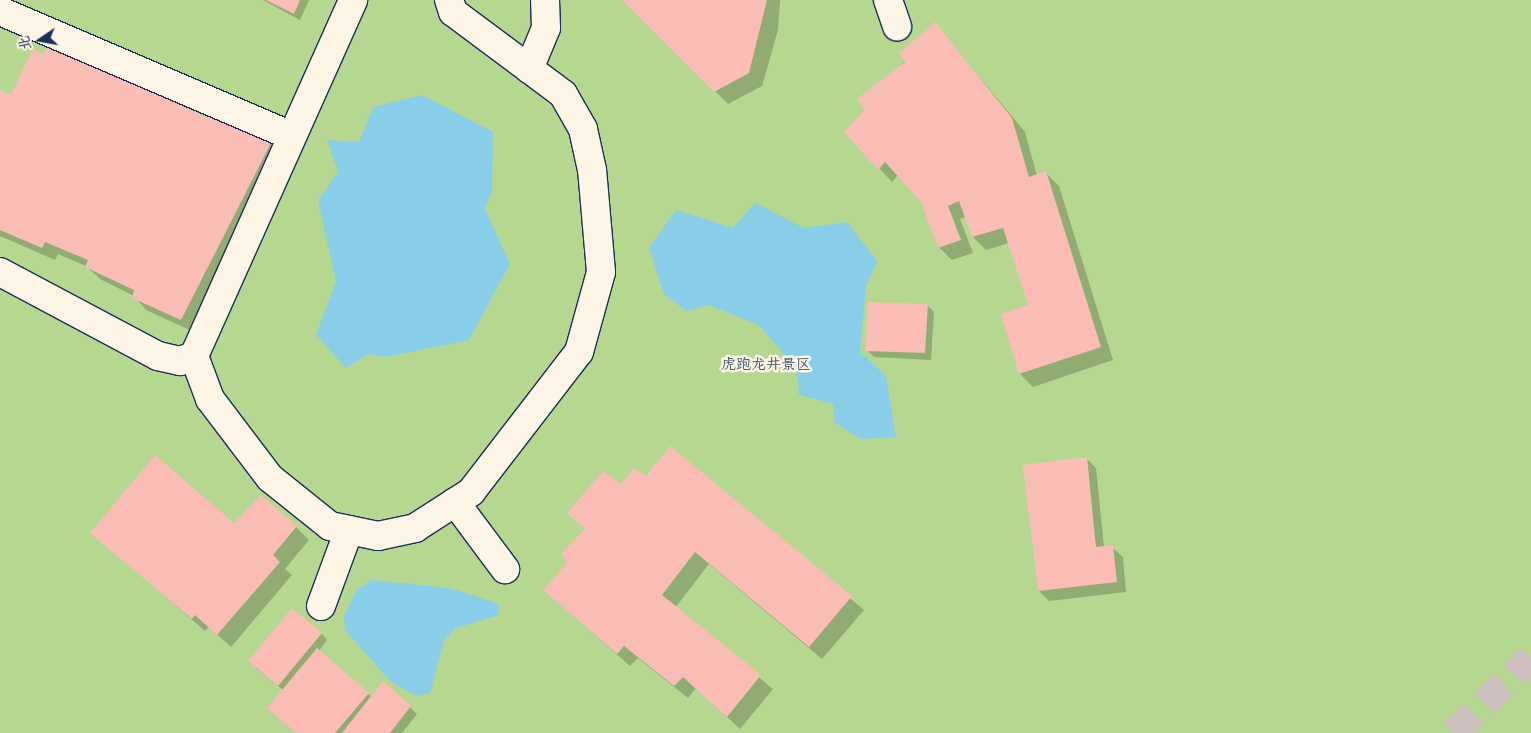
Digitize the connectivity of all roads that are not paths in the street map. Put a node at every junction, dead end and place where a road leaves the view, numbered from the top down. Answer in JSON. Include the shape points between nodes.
{"nodes":[{"id":1,"x":353,"y":0,"type":"edge"},
{"id":2,"x":449,"y":0,"type":"edge"},
{"id":3,"x":544,"y":0,"type":"edge"},
{"id":4,"x":888,"y":0,"type":"edge"},
{"id":5,"x":0,"y":11,"type":"edge"},
{"id":6,"x":897,"y":26,"type":"dead end"},
{"id":7,"x":529,"y":69,"type":"junction"},
{"id":8,"x":290,"y":136,"type":"junction"},
{"id":9,"x":0,"y":272,"type":"edge"},
{"id":10,"x":194,"y":356,"type":"junction"},
{"id":11,"x":455,"y":502,"type":"junction"},
{"id":12,"x":349,"y":530,"type":"junction"},
{"id":13,"x":505,"y":569,"type":"dead end"},
{"id":14,"x":321,"y":606,"type":"dead end"}],
"edges":[{"from":1,"to":8,"type":"street"},
{"from":2,"to":7,"type":"street","via":[[453,12]]},
{"from":3,"to":7,"type":"street","via":[[546,28]]},
{"from":4,"to":6,"type":"street"},
{"from":5,"to":8,"type":"street"},
{"from":7,"to":11,"type":"street","via":[[563,94],[583,129],[592,170],[600,272],[579,352],[471,492]]},
{"from":8,"to":10,"type":"street"},
{"from":9,"to":10,"type":"street","via":[[158,356],[180,361]]},
{"from":10,"to":12,"type":"street","via":[[210,399],[270,478],[330,526]]},
{"from":11,"to":12,"type":"street","via":[[415,528],[378,536]]},
{"from":11,"to":13,"type":"street"},
{"from":12,"to":14,"type":"street"}]}
